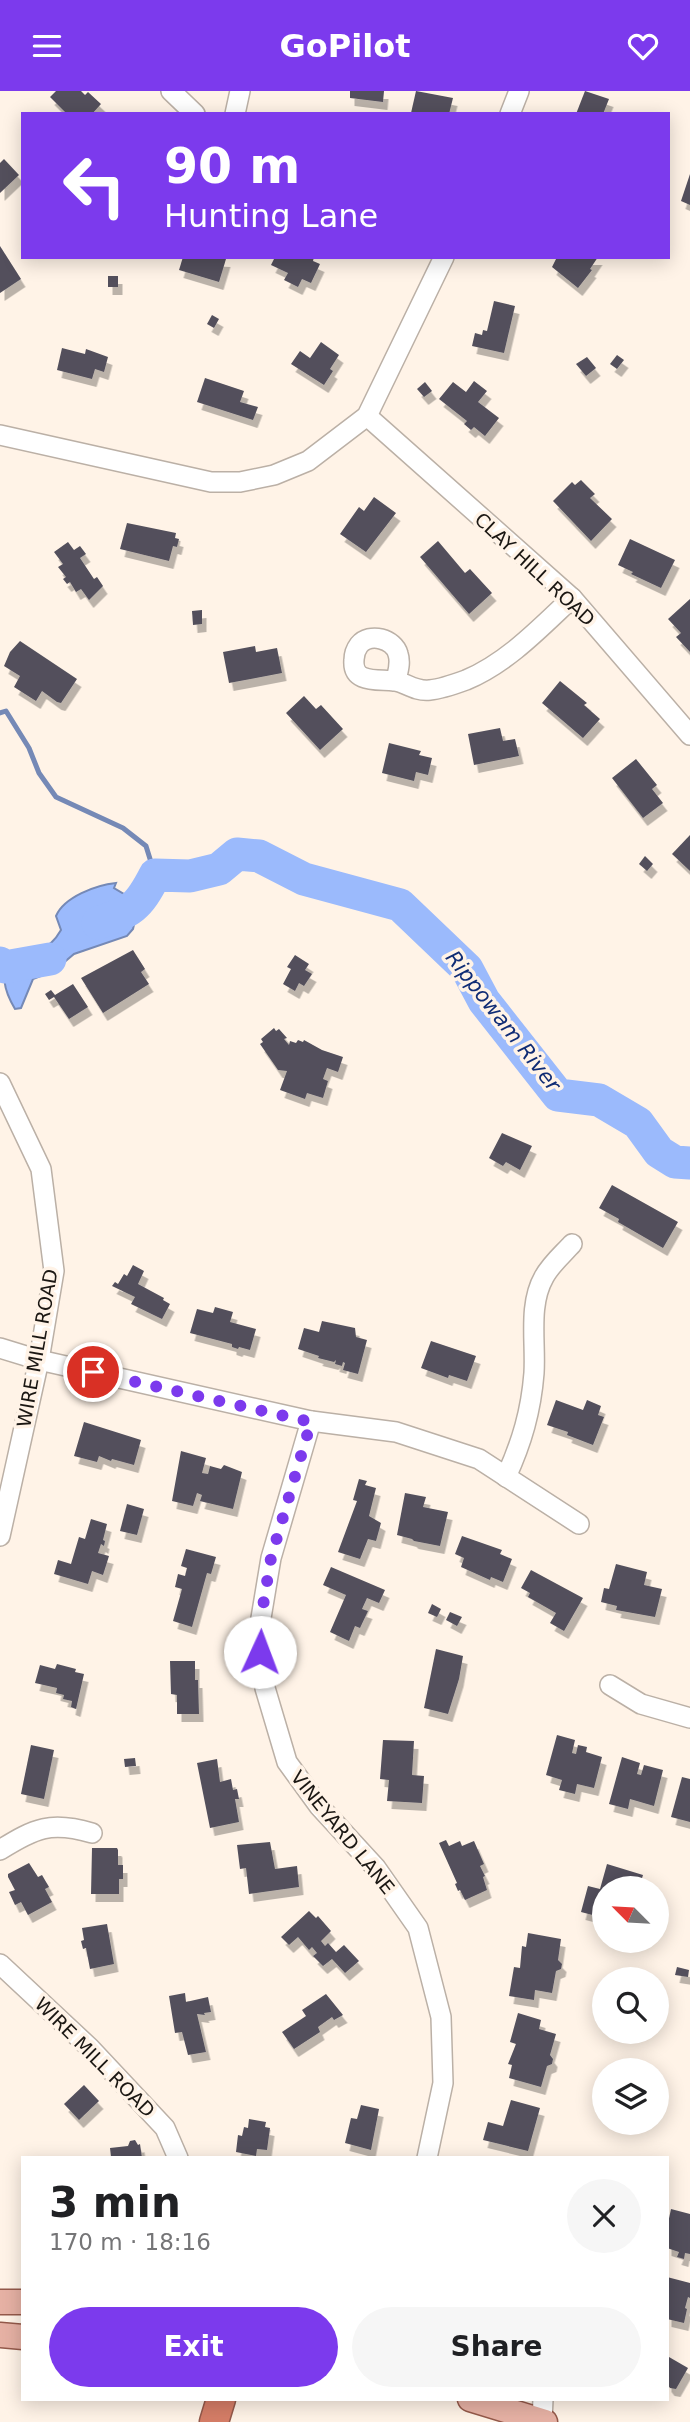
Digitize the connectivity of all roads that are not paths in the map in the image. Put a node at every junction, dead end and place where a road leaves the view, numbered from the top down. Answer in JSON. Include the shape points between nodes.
{"nodes":[{"id":1,"x":171,"y":91,"type":"edge"},
{"id":2,"x":240,"y":91,"type":"edge"},
{"id":3,"x":519,"y":91,"type":"edge"},
{"id":4,"x":193,"y":112,"type":"edge"},
{"id":5,"x":235,"y":112,"type":"edge"},
{"id":6,"x":511,"y":112,"type":"edge"},
{"id":7,"x":443,"y":259,"type":"edge"},
{"id":8,"x":367,"y":416,"type":"junction"},
{"id":9,"x":0,"y":435,"type":"edge"},
{"id":10,"x":572,"y":598,"type":"junction"},
{"id":11,"x":396,"y":680,"type":"dead end"},
{"id":12,"x":681,"y":711,"type":"edge"},
{"id":13,"x":690,"y":735,"type":"edge"},
{"id":14,"x":0,"y":1083,"type":"edge"},
{"id":15,"x":572,"y":1244,"type":"dead end"},
{"id":16,"x":0,"y":1348,"type":"edge"},
{"id":17,"x":39,"y":1360,"type":"junction"},
{"id":18,"x":311,"y":1422,"type":"junction"},
{"id":19,"x":506,"y":1477,"type":"junction"},
{"id":20,"x":579,"y":1524,"type":"dead end"},
{"id":21,"x":0,"y":1536,"type":"edge"},
{"id":22,"x":610,"y":1685,"type":"dead end"},
{"id":23,"x":690,"y":1718,"type":"edge"},
{"id":24,"x":92,"y":1833,"type":"dead end"},
{"id":25,"x":0,"y":1850,"type":"edge"},
{"id":26,"x":0,"y":1964,"type":"edge"},
{"id":27,"x":177,"y":2156,"type":"edge"},
{"id":28,"x":426,"y":2156,"type":"edge"},
{"id":29,"x":0,"y":2302,"type":"edge"},
{"id":30,"x":21,"y":2302,"type":"edge"},
{"id":31,"x":0,"y":2335,"type":"edge"},
{"id":32,"x":21,"y":2337,"type":"edge"},
{"id":33,"x":220,"y":2401,"type":"edge"},
{"id":34,"x":476,"y":2401,"type":"edge"},
{"id":35,"x":543,"y":2401,"type":"edge"},
{"id":36,"x":214,"y":2422,"type":"edge"},
{"id":37,"x":544,"y":2422,"type":"edge"}],
"edges":[{"from":1,"to":4,"type":"street"},
{"from":2,"to":5,"type":"street"},
{"from":3,"to":6,"type":"street"},
{"from":7,"to":8,"type":"street"},
{"from":8,"to":9,"type":"street","via":[[308,461],[240,482],[211,482]]},
{"from":8,"to":10,"type":"street","name":"CLAY HILL ROAD"},
{"from":10,"to":11,"type":"street","via":[[495,664],[466,680],[428,690]]},
{"from":10,"to":12,"type":"street","name":"CLAY HILL ROAD"},
{"from":12,"to":13,"type":"street","name":"CLAY HILL ROAD"},
{"from":14,"to":17,"type":"street","name":"WIRE MILL ROAD","via":[[41,1170],[54,1271]]},
{"from":15,"to":19,"type":"street","via":[[544,1276],[538,1291],[529,1415]]},
{"from":16,"to":17,"type":"street"},
{"from":17,"to":18,"type":"street"},
{"from":17,"to":21,"type":"street","name":"WIRE MILL ROAD"},
{"from":18,"to":19,"type":"street","via":[[396,1432],[479,1459]]},
{"from":18,"to":28,"type":"street","name":"VINEYARD LANE","via":[[271,1558],[258,1636],[265,1688],[287,1762],[319,1806],[376,1868],[418,1927],[441,2017],[443,2083]]},
{"from":19,"to":20,"type":"street"},
{"from":22,"to":23,"type":"street","via":[[641,1704]]},
{"from":24,"to":25,"type":"street","via":[[52,1827],[31,1831]]},
{"from":26,"to":27,"type":"street","name":"WIRE MILL ROAD","via":[[90,2048],[165,2128]]},
{"from":29,"to":30,"type":"main road"},
{"from":31,"to":32,"type":"main road"},
{"from":33,"to":36,"type":"highway"},
{"from":34,"to":37,"type":"main road"},
{"from":35,"to":37,"type":"street"}]}
